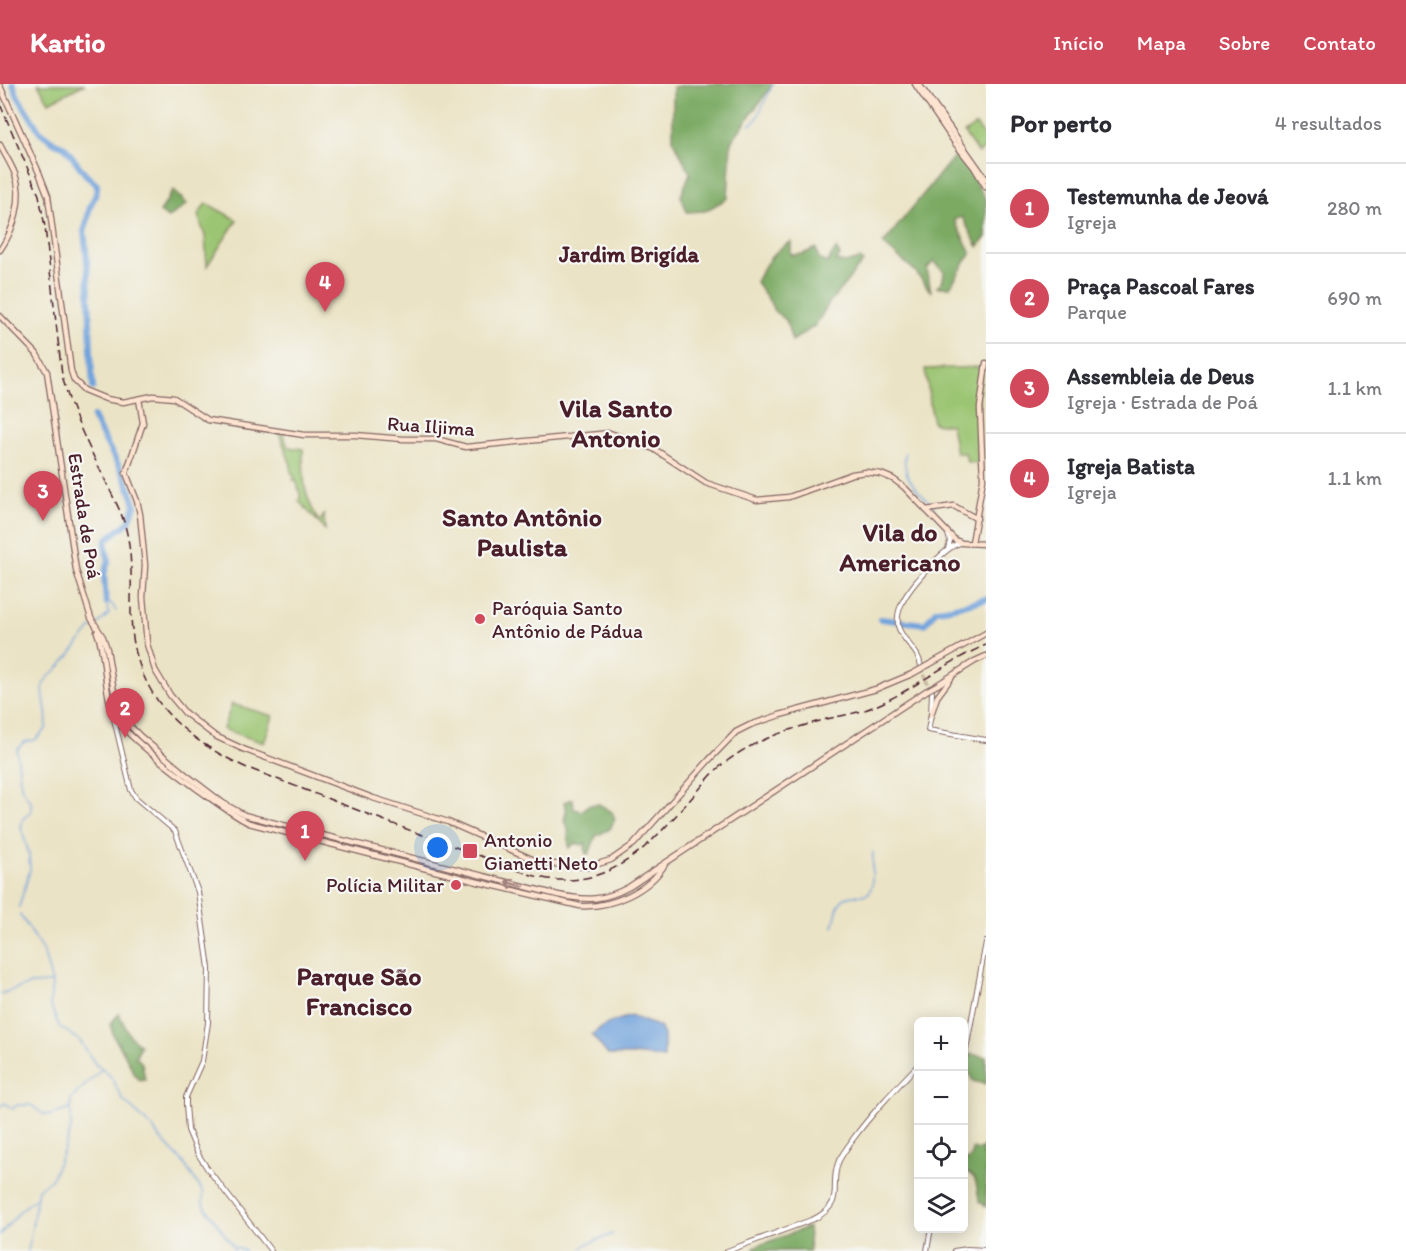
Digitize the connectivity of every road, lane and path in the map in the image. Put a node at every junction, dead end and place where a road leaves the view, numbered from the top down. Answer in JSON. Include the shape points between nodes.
{"nodes":[{"id":1,"x":917,"y":84,"type":"edge"},
{"id":2,"x":0,"y":86,"type":"edge"},
{"id":3,"x":0,"y":145,"type":"edge"},
{"id":4,"x":986,"y":179,"type":"edge"},
{"id":5,"x":986,"y":187,"type":"edge"},
{"id":6,"x":0,"y":250,"type":"edge"},
{"id":7,"x":0,"y":316,"type":"edge"},
{"id":8,"x":986,"y":363,"type":"edge"},
{"id":9,"x":139,"y":399,"type":"junction"},
{"id":10,"x":942,"y":507,"type":"junction"},
{"id":11,"x":926,"y":510,"type":"junction"},
{"id":12,"x":978,"y":513,"type":"junction"},
{"id":13,"x":972,"y":515,"type":"junction"},
{"id":14,"x":933,"y":518,"type":"junction"},
{"id":15,"x":977,"y":519,"type":"junction"},
{"id":16,"x":948,"y":534,"type":"junction"},
{"id":17,"x":962,"y":543,"type":"junction"},
{"id":18,"x":975,"y":543,"type":"junction"},
{"id":19,"x":986,"y":544,"type":"edge"},
{"id":20,"x":948,"y":549,"type":"junction"},
{"id":21,"x":986,"y":633,"type":"edge"},
{"id":22,"x":986,"y":656,"type":"edge"},
{"id":23,"x":921,"y":666,"type":"tunnel mouth"},
{"id":24,"x":956,"y":672,"type":"junction"},
{"id":25,"x":929,"y":692,"type":"junction"},
{"id":26,"x":116,"y":714,"type":"junction"},
{"id":27,"x":932,"y":715,"type":"junction"},
{"id":28,"x":118,"y":722,"type":"junction"},
{"id":29,"x":117,"y":730,"type":"junction"},
{"id":30,"x":986,"y":740,"type":"edge"},
{"id":31,"x":222,"y":805,"type":"junction"},
{"id":32,"x":248,"y":819,"type":"junction"},
{"id":33,"x":365,"y":846,"type":"junction"},
{"id":34,"x":377,"y":848,"type":"junction"},
{"id":35,"x":365,"y":854,"type":"junction"},
{"id":36,"x":375,"y":856,"type":"junction"},
{"id":37,"x":416,"y":858,"type":"junction"},
{"id":38,"x":667,"y":862,"type":"junction"},
{"id":39,"x":402,"y":863,"type":"junction"},
{"id":40,"x":451,"y":867,"type":"junction"},
{"id":41,"x":432,"y":870,"type":"junction"},
{"id":42,"x":462,"y":870,"type":"junction"},
{"id":43,"x":648,"y":874,"type":"junction"},
{"id":44,"x":456,"y":877,"type":"junction"},
{"id":45,"x":651,"y":880,"type":"junction"},
{"id":46,"x":985,"y":945,"type":"edge"},
{"id":47,"x":971,"y":1024,"type":"junction"},
{"id":48,"x":968,"y":1026,"type":"edge"},
{"id":49,"x":968,"y":1038,"type":"edge"},
{"id":50,"x":914,"y":1069,"type":"edge"},
{"id":51,"x":930,"y":1233,"type":"edge"},
{"id":52,"x":986,"y":1250,"type":"edge"},
{"id":53,"x":271,"y":1251,"type":"edge"},
{"id":54,"x":727,"y":1251,"type":"edge"},
{"id":55,"x":927,"y":1251,"type":"edge"},
{"id":56,"x":954,"y":1251,"type":"edge"}],
"edges":[{"from":1,"to":4,"type":"main road"},
{"from":1,"to":5,"type":"main road"},
{"from":2,"to":9,"type":"main road","name":"Rua Iljima","via":[[48,196],[73,377],[84,390],[96,396],[118,402]]},
{"from":3,"to":6,"type":"main road","via":[[15,175],[18,191],[13,227]]},
{"from":7,"to":26,"type":"main road","name":"Estrada de Poá","via":[[36,353],[46,372],[75,566],[102,648]]},
{"from":8,"to":12,"type":"main road","via":[[980,408],[982,479]]},
{"from":9,"to":11,"type":"main road","name":"Rua Iljima","via":[[174,398],[208,420],[304,435],[436,439],[466,447],[610,433],[654,448],[706,483],[757,500],[789,497],[852,474],[872,473],[899,483]]},
{"from":9,"to":21,"type":"main road","bridge":true,"via":[[141,434],[126,473],[139,506],[145,565],[145,634],[155,670],[178,706],[202,728],[243,749],[437,818],[541,863],[573,867],[603,864],[620,856],[736,732],[780,715],[876,689]]},
{"from":10,"to":11,"type":"main road"},
{"from":10,"to":13,"type":"main road","via":[[954,506]]},
{"from":10,"to":14,"type":"main road"},
{"from":11,"to":14,"type":"main road","name":"Rua Iljima"},
{"from":12,"to":13,"type":"main road"},
{"from":12,"to":15,"type":"main road"},
{"from":13,"to":15,"type":"main road"},
{"from":14,"to":16,"type":"main road","name":"Rua Iljima"},
{"from":15,"to":18,"type":"main road"},
{"from":16,"to":17,"type":"main road","name":"Rua Iljima"},
{"from":16,"to":20,"type":"street"},
{"from":17,"to":18,"type":"main road"},
{"from":17,"to":20,"type":"street"},
{"from":18,"to":19,"type":"main road"},
{"from":20,"to":23,"type":"street","via":[[907,593],[900,608],[900,630]]},
{"from":22,"to":24,"type":"main road"},
{"from":24,"to":25,"type":"main road","bridge":true},
{"from":24,"to":27,"type":"main road","via":[[937,697]]},
{"from":25,"to":27,"type":"street"},
{"from":25,"to":38,"type":"main road"},
{"from":26,"to":28,"type":"main road"},
{"from":26,"to":29,"type":"street"},
{"from":26,"to":31,"type":"main road"},
{"from":27,"to":30,"type":"street","via":[[928,730]]},
{"from":28,"to":29,"type":"street"},
{"from":28,"to":31,"type":"main road","via":[[140,744]]},
{"from":29,"to":53,"type":"street","via":[[133,794],[175,831],[198,892],[208,969],[208,1023],[205,1052],[186,1097],[188,1130],[207,1168]]},
{"from":31,"to":32,"type":"main road"},
{"from":32,"to":33,"type":"main road"},
{"from":32,"to":35,"type":"main road"},
{"from":33,"to":34,"type":"main road"},
{"from":33,"to":35,"type":"main road"},
{"from":34,"to":36,"type":"main road"},
{"from":34,"to":37,"type":"main road"},
{"from":35,"to":36,"type":"main road"},
{"from":36,"to":39,"type":"main road"},
{"from":37,"to":39,"type":"main road","via":[[407,858]]},
{"from":37,"to":40,"type":"main road"},
{"from":38,"to":43,"type":"main road"},
{"from":38,"to":45,"type":"main road"},
{"from":39,"to":41,"type":"main road"},
{"from":40,"to":41,"type":"main road","via":[[448,872]]},
{"from":40,"to":42,"type":"main road"},
{"from":41,"to":44,"type":"main road"},
{"from":43,"to":42,"type":"main road","one_way":true,"via":[[615,894],[581,899]]},
{"from":42,"to":44,"type":"main road"},
{"from":43,"to":45,"type":"main road"},
{"from":44,"to":45,"type":"main road","via":[[592,906],[615,902]]},
{"from":46,"to":47,"type":"street"},
{"from":47,"to":48,"type":"street"},
{"from":47,"to":49,"type":"street"},
{"from":50,"to":54,"type":"street","via":[[884,1100],[841,1157],[836,1194],[827,1212]]},
{"from":51,"to":55,"type":"street"},
{"from":52,"to":56,"type":"street"}]}
